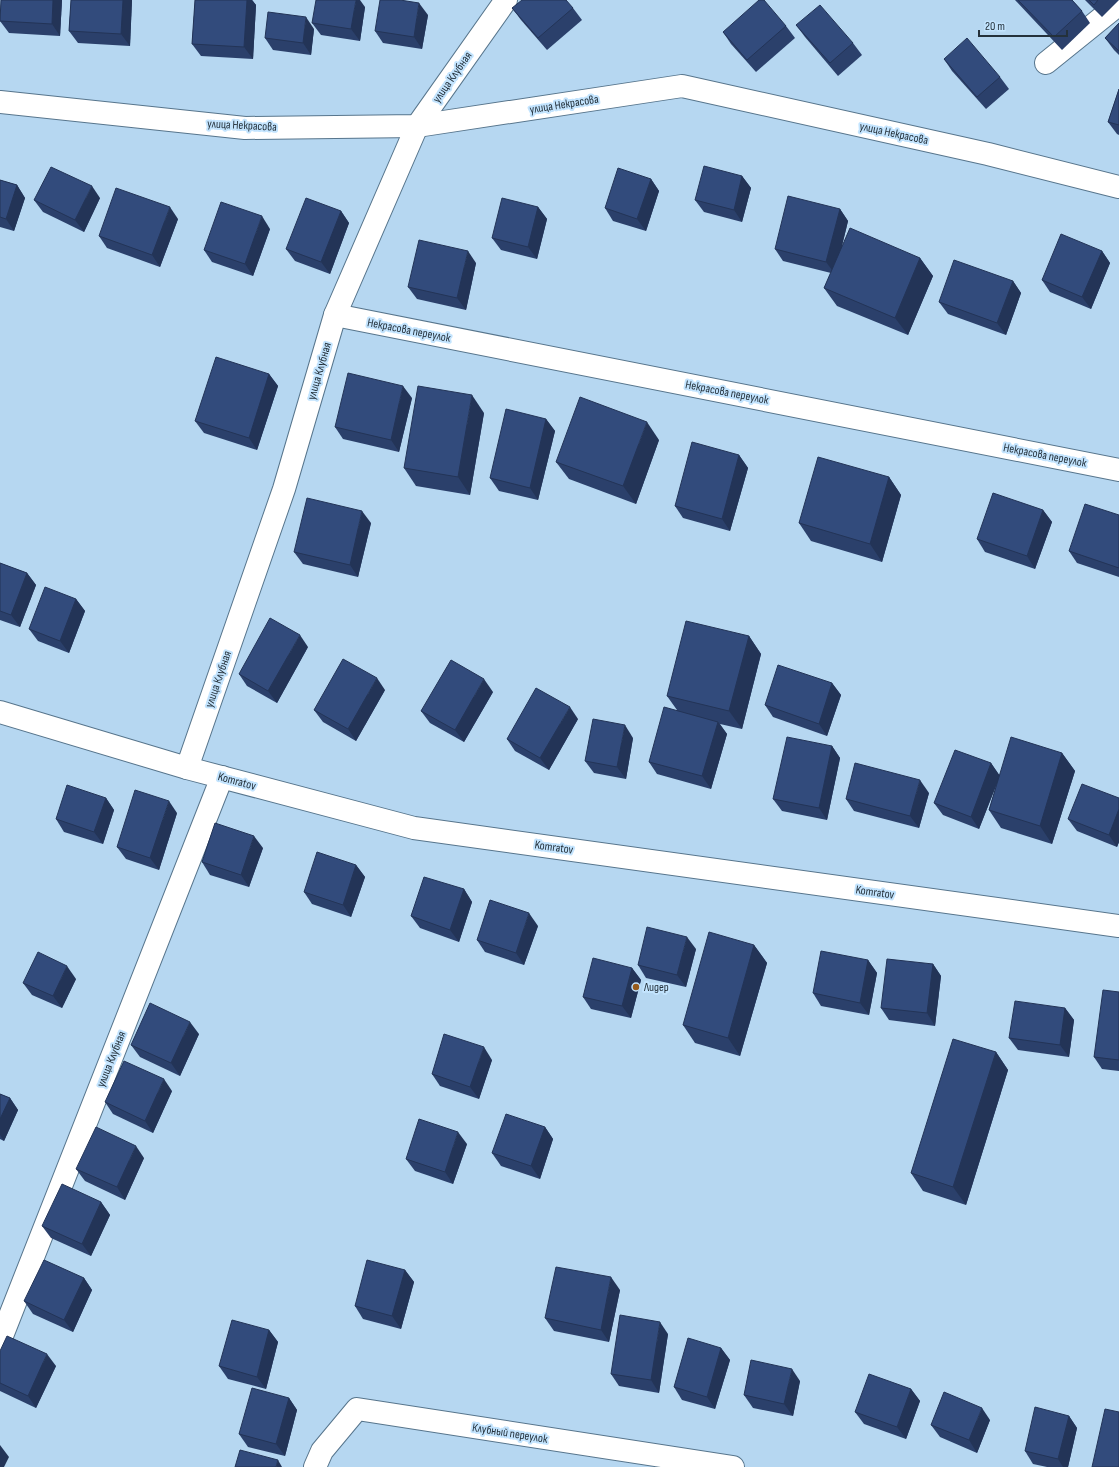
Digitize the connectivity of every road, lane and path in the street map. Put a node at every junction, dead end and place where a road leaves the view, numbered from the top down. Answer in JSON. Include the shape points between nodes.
{"nodes":[{"id":1,"x":506,"y":0,"type":"edge"},
{"id":2,"x":1119,"y":4,"type":"edge"},
{"id":3,"x":1046,"y":63,"type":"dead end"},
{"id":4,"x":0,"y":102,"type":"edge"},
{"id":5,"x":417,"y":126,"type":"junction"},
{"id":6,"x":1119,"y":187,"type":"edge"},
{"id":7,"x":335,"y":315,"type":"junction"},
{"id":8,"x":1119,"y":470,"type":"edge"},
{"id":9,"x":0,"y":712,"type":"edge"},
{"id":10,"x":187,"y":768,"type":"junction"},
{"id":11,"x":222,"y":777,"type":"junction"},
{"id":12,"x":1119,"y":926,"type":"edge"},
{"id":13,"x":0,"y":1341,"type":"edge"},
{"id":14,"x":315,"y":1467,"type":"edge"},
{"id":15,"x":734,"y":1467,"type":"edge"}],
"edges":[{"from":1,"to":5,"type":"street","name":"улица Клубная"},
{"from":2,"to":3,"type":"street"},
{"from":4,"to":5,"type":"street","name":"улица Некрасова","via":[[245,128]]},
{"from":5,"to":6,"type":"street","name":"улица Некрасова","via":[[682,86],[988,154]]},
{"from":5,"to":7,"type":"street","name":"улица Клубная"},
{"from":7,"to":8,"type":"street","name":"Некрасова переулок"},
{"from":7,"to":10,"type":"street","name":"улица Клубная","via":[[284,489]]},
{"from":9,"to":10,"type":"street","name":"Komratov"},
{"from":10,"to":11,"type":"street","name":"Komratov"},
{"from":11,"to":12,"type":"street","name":"Komratov","via":[[414,828]]},
{"from":11,"to":13,"type":"street","name":"улица Клубная"},
{"from":14,"to":15,"type":"street","name":"Клубный переулок","via":[[322,1451],[357,1410]]}]}
